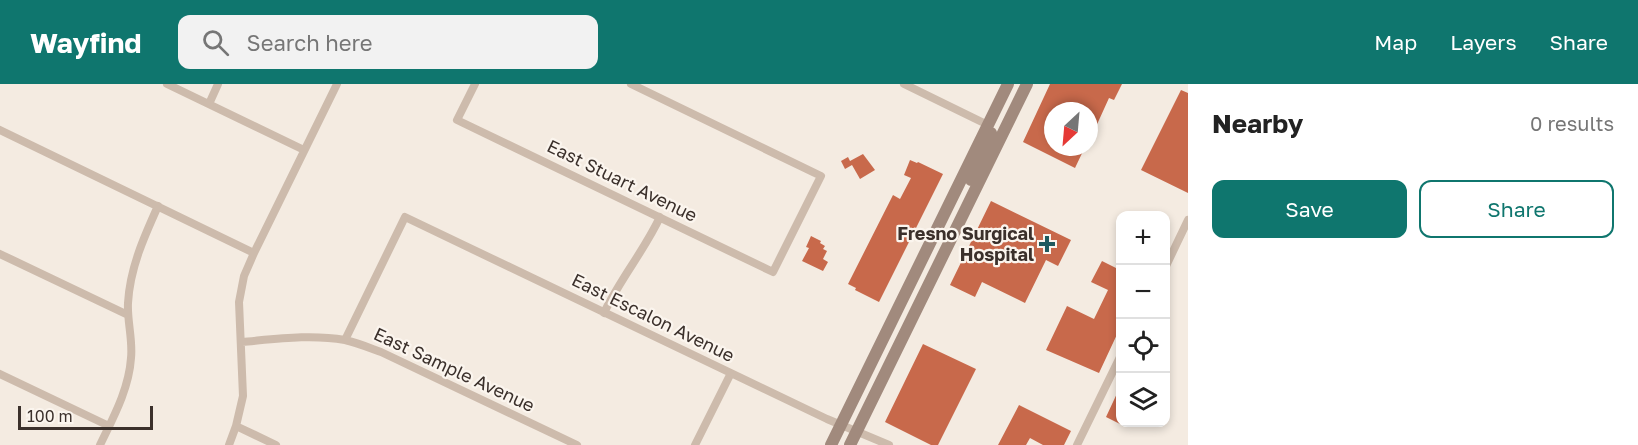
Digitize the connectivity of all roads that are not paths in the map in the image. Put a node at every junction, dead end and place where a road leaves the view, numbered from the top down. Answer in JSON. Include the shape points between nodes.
{"nodes":[{"id":1,"x":167,"y":84,"type":"edge"},
{"id":2,"x":218,"y":84,"type":"edge"},
{"id":3,"x":337,"y":84,"type":"edge"},
{"id":4,"x":475,"y":84,"type":"edge"},
{"id":5,"x":631,"y":84,"type":"edge"},
{"id":6,"x":904,"y":84,"type":"edge"},
{"id":7,"x":1008,"y":84,"type":"edge"},
{"id":8,"x":1027,"y":84,"type":"edge"},
{"id":9,"x":208,"y":104,"type":"junction"},
{"id":10,"x":988,"y":125,"type":"junction"},
{"id":11,"x":0,"y":130,"type":"edge"},
{"id":12,"x":304,"y":150,"type":"junction"},
{"id":13,"x":158,"y":206,"type":"junction"},
{"id":14,"x":660,"y":217,"type":"junction"},
{"id":15,"x":960,"y":219,"type":"junction"},
{"id":16,"x":1188,"y":220,"type":"edge"},
{"id":17,"x":254,"y":252,"type":"junction"},
{"id":18,"x":0,"y":254,"type":"edge"},
{"id":19,"x":1166,"y":265,"type":"edge"},
{"id":20,"x":604,"y":313,"type":"junction"},
{"id":21,"x":128,"y":315,"type":"junction"},
{"id":22,"x":345,"y":340,"type":"junction"},
{"id":23,"x":242,"y":342,"type":"junction"},
{"id":24,"x":1116,"y":365,"type":"edge"},
{"id":25,"x":730,"y":373,"type":"junction"},
{"id":26,"x":0,"y":374,"type":"edge"},
{"id":27,"x":841,"y":425,"type":"junction"},
{"id":28,"x":109,"y":426,"type":"junction"},
{"id":29,"x":236,"y":426,"type":"junction"},
{"id":30,"x":857,"y":430,"type":"junction"},
{"id":31,"x":100,"y":445,"type":"edge"},
{"id":32,"x":229,"y":445,"type":"edge"},
{"id":33,"x":276,"y":445,"type":"edge"},
{"id":34,"x":577,"y":445,"type":"edge"},
{"id":35,"x":695,"y":445,"type":"edge"},
{"id":36,"x":831,"y":445,"type":"edge"},
{"id":37,"x":850,"y":445,"type":"edge"},
{"id":38,"x":889,"y":445,"type":"edge"},
{"id":39,"x":1077,"y":445,"type":"edge"}],
"edges":[{"from":1,"to":9,"type":"street"},
{"from":2,"to":9,"type":"street"},
{"from":3,"to":12,"type":"street"},
{"from":4,"to":14,"type":"street","name":"East Stuart Avenue","via":[[457,120]]},
{"from":5,"to":14,"type":"street","name":"East Stuart Avenue","via":[[821,176],[773,272]]},
{"from":6,"to":10,"type":"street"},
{"from":7,"to":10,"type":"main road"},
{"from":8,"to":15,"type":"main road"},
{"from":9,"to":12,"type":"street"},
{"from":10,"to":15,"type":"main road","via":[[992,133],[958,208]]},
{"from":10,"to":27,"type":"main road"},
{"from":11,"to":13,"type":"street"},
{"from":12,"to":17,"type":"street"},
{"from":13,"to":17,"type":"street"},
{"from":13,"to":21,"type":"street","via":[[135,261]]},
{"from":14,"to":20,"type":"street"},
{"from":15,"to":30,"type":"main road"},
{"from":16,"to":19,"type":"street"},
{"from":17,"to":23,"type":"street","via":[[239,302]]},
{"from":18,"to":21,"type":"street"},
{"from":20,"to":22,"type":"street","name":"East Escalon Avenue","via":[[405,218]]},
{"from":20,"to":25,"type":"street","name":"East Escalon Avenue"},
{"from":21,"to":28,"type":"street","via":[[131,358],[124,390]]},
{"from":22,"to":23,"type":"street","name":"East Sample Avenue","via":[[292,337]]},
{"from":22,"to":34,"type":"street","name":"East Sample Avenue","via":[[381,352]]},
{"from":23,"to":29,"type":"street","via":[[243,396]]},
{"from":24,"to":39,"type":"street"},
{"from":25,"to":27,"type":"street","name":"East Escalon Avenue"},
{"from":25,"to":35,"type":"street"},
{"from":26,"to":28,"type":"street"},
{"from":27,"to":30,"type":"street","name":"East Escalon Avenue"},
{"from":27,"to":36,"type":"main road"},
{"from":28,"to":31,"type":"street"},
{"from":29,"to":32,"type":"street"},
{"from":29,"to":33,"type":"street"},
{"from":30,"to":37,"type":"main road"},
{"from":30,"to":38,"type":"street","name":"East Escalon Avenue"}]}
